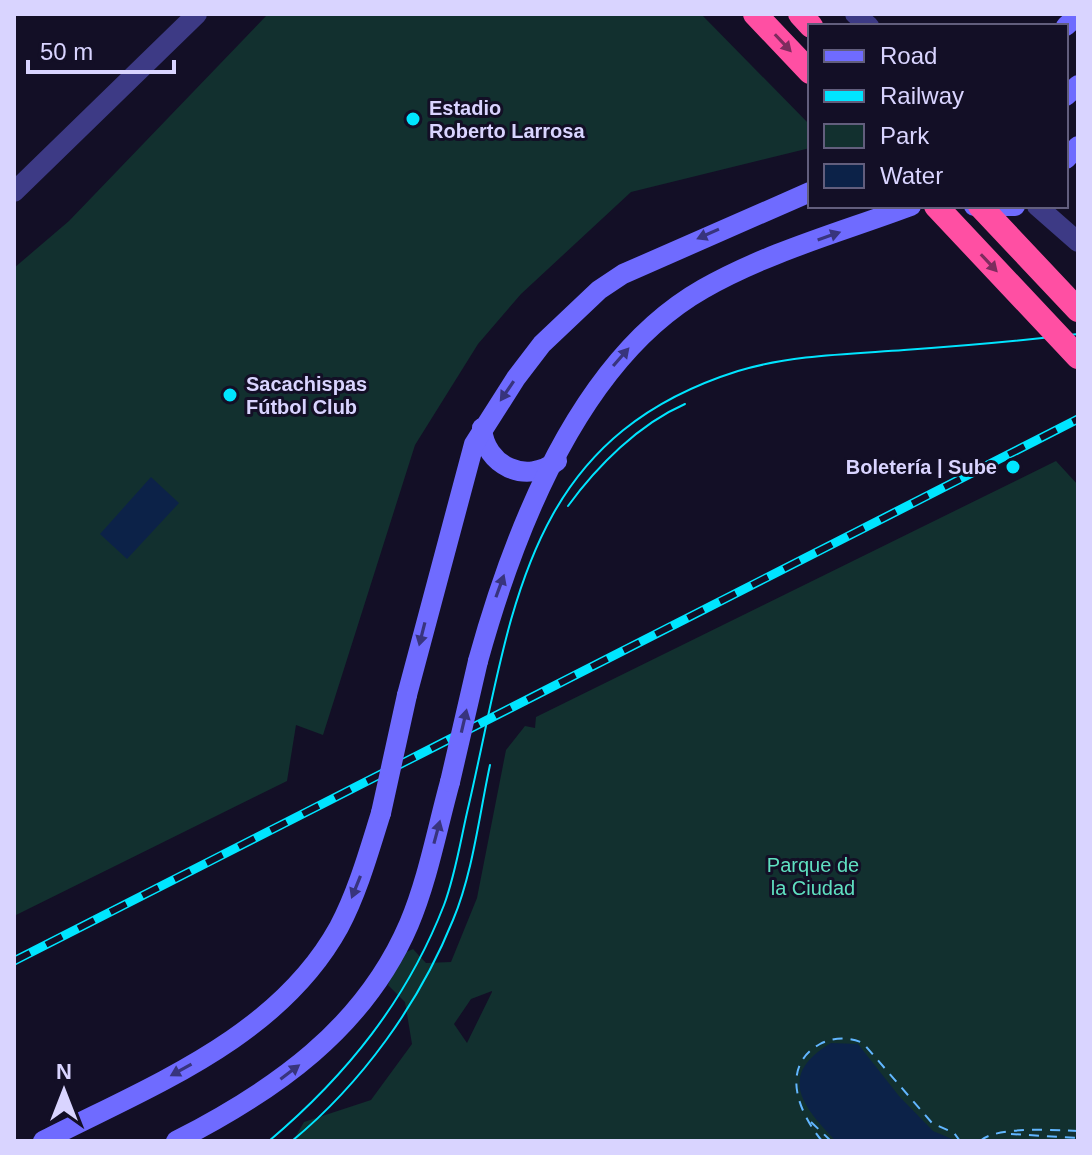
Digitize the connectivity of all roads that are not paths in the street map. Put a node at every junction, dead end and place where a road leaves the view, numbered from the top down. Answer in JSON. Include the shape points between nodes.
{"nodes":[{"id":1,"x":197,"y":14,"type":"edge"},
{"id":2,"x":755,"y":14,"type":"edge"},
{"id":3,"x":808,"y":70,"type":"edge"},
{"id":4,"x":14,"y":192,"type":"edge"},
{"id":5,"x":808,"y":193,"type":"edge"},
{"id":6,"x":905,"y":208,"type":"edge"},
{"id":7,"x":938,"y":208,"type":"edge"},
{"id":8,"x":982,"y":208,"type":"edge"},
{"id":9,"x":1039,"y":208,"type":"edge"},
{"id":10,"x":1078,"y":242,"type":"edge"},
{"id":11,"x":1078,"y":310,"type":"edge"},
{"id":12,"x":1078,"y":357,"type":"edge"},
{"id":13,"x":482,"y":428,"type":"junction"},
{"id":14,"x":557,"y":461,"type":"junction"},
{"id":15,"x":43,"y":1141,"type":"edge"},
{"id":16,"x":176,"y":1141,"type":"edge"}],
"edges":[{"from":1,"to":4,"type":"street"},
{"from":2,"to":3,"type":"highway","one_way":true},
{"from":5,"to":13,"type":"main road","one_way":true,"via":[[673,250],[599,290],[542,344]]},
{"from":14,"to":6,"type":"main road","one_way":true,"via":[[619,357],[655,322],[700,290],[755,262]]},
{"from":7,"to":12,"type":"highway","one_way":true,"bridge":true},
{"from":8,"to":11,"type":"highway","bridge":true},
{"from":9,"to":10,"type":"street"},
{"from":13,"to":14,"type":"main road","via":[[491,454],[512,470],[532,472]]},
{"from":13,"to":15,"type":"main road","one_way":true,"bridge":true,"via":[[461,482],[381,813],[339,927],[288,995],[220,1048]]},
{"from":16,"to":14,"type":"main road","one_way":true,"bridge":true,"via":[[273,1085],[319,1049],[389,965],[410,922],[478,661],[514,547]]}]}
